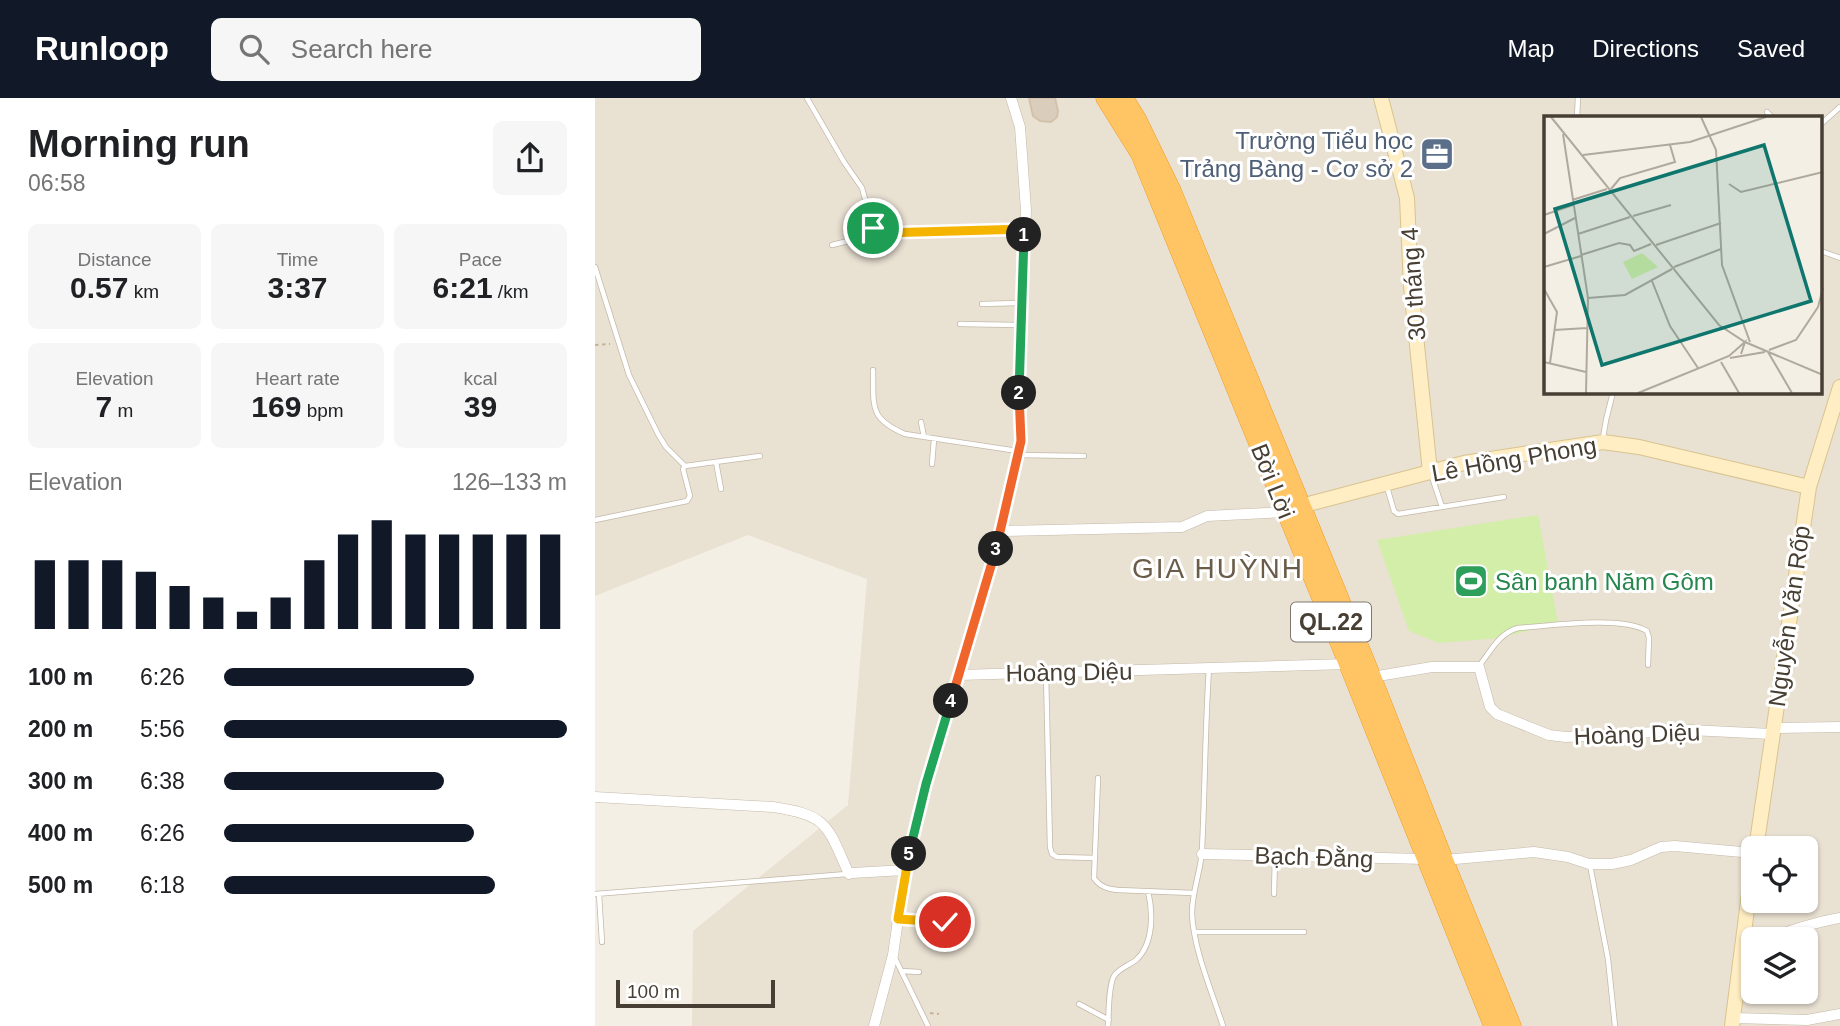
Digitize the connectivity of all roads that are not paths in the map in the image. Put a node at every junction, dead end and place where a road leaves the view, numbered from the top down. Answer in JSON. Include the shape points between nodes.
{"nodes":[{"id":1,"x":807,"y":98,"type":"edge"},
{"id":2,"x":1011,"y":98,"type":"edge"},
{"id":3,"x":1105,"y":98,"type":"edge"},
{"id":4,"x":1124,"y":98,"type":"edge"},
{"id":5,"x":1381,"y":98,"type":"edge"},
{"id":6,"x":1578,"y":98,"type":"edge"},
{"id":7,"x":1840,"y":107,"type":"edge"},
{"id":8,"x":1767,"y":112,"type":"dead end"},
{"id":9,"x":1577,"y":116,"type":"edge"},
{"id":10,"x":1771,"y":116,"type":"edge"},
{"id":11,"x":1822,"y":123,"type":"edge"},
{"id":12,"x":1024,"y":229,"type":"junction"},
{"id":13,"x":881,"y":233,"type":"junction"},
{"id":14,"x":832,"y":245,"type":"dead end"},
{"id":15,"x":1822,"y":251,"type":"edge"},
{"id":16,"x":1840,"y":257,"type":"edge"},
{"id":17,"x":595,"y":267,"type":"edge"},
{"id":18,"x":1021,"y":303,"type":"junction"},
{"id":19,"x":982,"y":304,"type":"dead end"},
{"id":20,"x":960,"y":324,"type":"dead end"},
{"id":21,"x":1020,"y":326,"type":"junction"},
{"id":22,"x":873,"y":370,"type":"dead end"},
{"id":23,"x":1840,"y":387,"type":"edge"},
{"id":24,"x":1613,"y":394,"type":"edge"},
{"id":25,"x":921,"y":422,"type":"dead end"},
{"id":26,"x":924,"y":437,"type":"junction"},
{"id":27,"x":934,"y":439,"type":"junction"},
{"id":28,"x":1603,"y":442,"type":"junction"},
{"id":29,"x":1019,"y":453,"type":"junction"},
{"id":30,"x":760,"y":456,"type":"dead end"},
{"id":31,"x":1084,"y":456,"type":"dead end"},
{"id":32,"x":716,"y":462,"type":"junction"},
{"id":33,"x":932,"y":464,"type":"dead end"},
{"id":34,"x":685,"y":466,"type":"junction"},
{"id":35,"x":1430,"y":472,"type":"junction"},
{"id":36,"x":1385,"y":483,"type":"junction"},
{"id":37,"x":1809,"y":487,"type":"junction"},
{"id":38,"x":721,"y":489,"type":"dead end"},
{"id":39,"x":1504,"y":497,"type":"dead end"},
{"id":40,"x":1442,"y":507,"type":"junction"},
{"id":41,"x":1293,"y":509,"type":"junction"},
{"id":42,"x":595,"y":520,"type":"edge"},
{"id":43,"x":1001,"y":531,"type":"junction"},
{"id":44,"x":1348,"y":664,"type":"junction"},
{"id":45,"x":1648,"y":664,"type":"dead end"},
{"id":46,"x":1479,"y":667,"type":"junction"},
{"id":47,"x":1209,"y":668,"type":"junction"},
{"id":48,"x":1046,"y":673,"type":"junction"},
{"id":49,"x":959,"y":675,"type":"junction"},
{"id":50,"x":1372,"y":677,"type":"junction"},
{"id":51,"x":1840,"y":727,"type":"edge"},
{"id":52,"x":1772,"y":731,"type":"junction"},
{"id":53,"x":1098,"y":778,"type":"dead end"},
{"id":54,"x":595,"y":797,"type":"edge"},
{"id":55,"x":1756,"y":836,"type":"edge"},
{"id":56,"x":1741,"y":850,"type":"edge"},
{"id":57,"x":1202,"y":854,"type":"junction"},
{"id":58,"x":1275,"y":856,"type":"junction"},
{"id":59,"x":1095,"y":858,"type":"junction"},
{"id":60,"x":1435,"y":860,"type":"junction"},
{"id":61,"x":1590,"y":864,"type":"junction"},
{"id":62,"x":905,"y":870,"type":"junction"},
{"id":63,"x":853,"y":873,"type":"junction"},
{"id":64,"x":1148,"y":891,"type":"junction"},
{"id":65,"x":1193,"y":893,"type":"junction"},
{"id":66,"x":597,"y":894,"type":"edge"},
{"id":67,"x":1274,"y":894,"type":"dead end"},
{"id":68,"x":1840,"y":918,"type":"edge"},
{"id":69,"x":898,"y":919,"type":"junction"},
{"id":70,"x":945,"y":922,"type":"dead end"},
{"id":71,"x":1801,"y":927,"type":"edge"},
{"id":72,"x":1195,"y":932,"type":"junction"},
{"id":73,"x":1304,"y":932,"type":"dead end"},
{"id":74,"x":603,"y":942,"type":"dead end"},
{"id":75,"x":893,"y":955,"type":"junction"},
{"id":76,"x":901,"y":971,"type":"junction"},
{"id":77,"x":919,"y":972,"type":"dead end"},
{"id":78,"x":1741,"y":980,"type":"edge"},
{"id":79,"x":1079,"y":1004,"type":"dead end"},
{"id":80,"x":1840,"y":1014,"type":"edge"},
{"id":81,"x":1733,"y":1022,"type":"edge"},
{"id":82,"x":1109,"y":1023,"type":"edge"},
{"id":83,"x":874,"y":1026,"type":"edge"},
{"id":84,"x":928,"y":1026,"type":"edge"},
{"id":85,"x":1223,"y":1026,"type":"edge"},
{"id":86,"x":1493,"y":1026,"type":"edge"},
{"id":87,"x":1512,"y":1026,"type":"edge"},
{"id":88,"x":1615,"y":1026,"type":"edge"}],
"edges":[{"from":1,"to":13,"type":"lane","via":[[862,188],[873,228]]},
{"from":2,"to":12,"type":"street","via":[[1020,127]]},
{"from":3,"to":41,"type":"highway","name":"Bời Lời","number":"QL.22","via":[[1140,154]]},
{"from":4,"to":41,"type":"highway","name":"Bời Lời","number":"QL.22","via":[[1171,191]]},
{"from":5,"to":35,"type":"street","name":"30 tháng 4","via":[[1407,198]]},
{"from":6,"to":9,"type":"lane"},
{"from":7,"to":11,"type":"lane"},
{"from":8,"to":10,"type":"lane"},
{"from":12,"to":13,"type":"lane"},
{"from":12,"to":18,"type":"street"},
{"from":13,"to":14,"type":"lane"},
{"from":15,"to":16,"type":"lane"},
{"from":17,"to":34,"type":"lane","via":[[629,375],[658,434]]},
{"from":18,"to":19,"type":"lane"},
{"from":18,"to":21,"type":"street"},
{"from":20,"to":21,"type":"lane"},
{"from":21,"to":29,"type":"street"},
{"from":22,"to":26,"type":"lane","via":[[874,406],[881,421],[905,434]]},
{"from":23,"to":37,"type":"street","name":"Nguyễn Văn Rốp"},
{"from":24,"to":28,"type":"lane"},
{"from":25,"to":26,"type":"lane"},
{"from":26,"to":27,"type":"lane"},
{"from":27,"to":29,"type":"lane"},
{"from":27,"to":33,"type":"lane"},
{"from":28,"to":35,"type":"street","name":"Lê Hồng Phong"},
{"from":28,"to":37,"type":"street","name":"Lê Hồng Phong"},
{"from":29,"to":31,"type":"lane"},
{"from":29,"to":43,"type":"street"},
{"from":30,"to":32,"type":"lane"},
{"from":32,"to":34,"type":"lane"},
{"from":32,"to":38,"type":"lane"},
{"from":34,"to":42,"type":"lane","via":[[687,501]]},
{"from":35,"to":36,"type":"street","name":"Lê Hồng Phong"},
{"from":35,"to":40,"type":"lane"},
{"from":36,"to":40,"type":"lane","via":[[1398,514]]},
{"from":36,"to":41,"type":"street","name":"Lê Hồng Phong"},
{"from":37,"to":52,"type":"street","name":"Nguyễn Văn Rốp"},
{"from":39,"to":40,"type":"lane"},
{"from":41,"to":43,"type":"street","name":"Lê Hồng Phong","via":[[1207,516],[1182,527]]},
{"from":41,"to":44,"type":"highway","name":"Bời Lời","number":"QL.22"},
{"from":41,"to":50,"type":"highway","name":"Bời Lời","number":"QL.22"},
{"from":43,"to":49,"type":"street"},
{"from":44,"to":47,"type":"street","name":"Hoàng Diệu"},
{"from":44,"to":60,"type":"highway","name":"Bời Lời","number":"QL.22"},
{"from":45,"to":46,"type":"lane","via":[[1647,631],[1605,622],[1509,630]]},
{"from":46,"to":50,"type":"street","via":[[1432,667]]},
{"from":46,"to":52,"type":"street","name":"Hoàng Diệu","via":[[1490,707],[1497,714],[1549,735]]},
{"from":47,"to":48,"type":"street","name":"Hoàng Diệu"},
{"from":47,"to":57,"type":"lane"},
{"from":48,"to":49,"type":"street","name":"Hoàng Diệu"},
{"from":48,"to":59,"type":"lane","via":[[1050,847],[1057,857]]},
{"from":49,"to":62,"type":"street"},
{"from":50,"to":60,"type":"highway","name":"Bời Lời","number":"QL.22"},
{"from":51,"to":52,"type":"street","name":"Hoàng Diệu"},
{"from":52,"to":55,"type":"street","name":"Nguyễn Văn Rốp"},
{"from":53,"to":59,"type":"lane"},
{"from":54,"to":63,"type":"street","via":[[800,811],[824,825]]},
{"from":56,"to":61,"type":"street","name":"Bạch Đằng","via":[[1661,847],[1631,860]]},
{"from":57,"to":58,"type":"street","name":"Bạch Đằng"},
{"from":57,"to":65,"type":"lane"},
{"from":58,"to":60,"type":"street","name":"Bạch Đằng"},
{"from":58,"to":67,"type":"lane"},
{"from":59,"to":64,"type":"lane","via":[[1098,884]]},
{"from":60,"to":61,"type":"street","name":"Bạch Đằng","via":[[1534,852]]},
{"from":60,"to":86,"type":"highway","name":"Bời Lời","number":"QL.22"},
{"from":60,"to":87,"type":"highway","name":"Bời Lời","number":"QL.22"},
{"from":61,"to":88,"type":"lane"},
{"from":62,"to":63,"type":"street"},
{"from":62,"to":69,"type":"street"},
{"from":63,"to":66,"type":"lane"},
{"from":64,"to":65,"type":"lane"},
{"from":64,"to":82,"type":"lane","via":[[1147,944],[1138,958],[1114,977]]},
{"from":65,"to":72,"type":"lane"},
{"from":66,"to":74,"type":"lane"},
{"from":68,"to":71,"type":"street"},
{"from":69,"to":70,"type":"lane"},
{"from":69,"to":75,"type":"street"},
{"from":72,"to":73,"type":"lane"},
{"from":72,"to":85,"type":"lane"},
{"from":75,"to":76,"type":"lane"},
{"from":75,"to":83,"type":"street"},
{"from":76,"to":77,"type":"lane"},
{"from":76,"to":84,"type":"lane"},
{"from":78,"to":81,"type":"street"},
{"from":79,"to":82,"type":"lane"},
{"from":80,"to":81,"type":"street","via":[[1807,1020]]}]}
